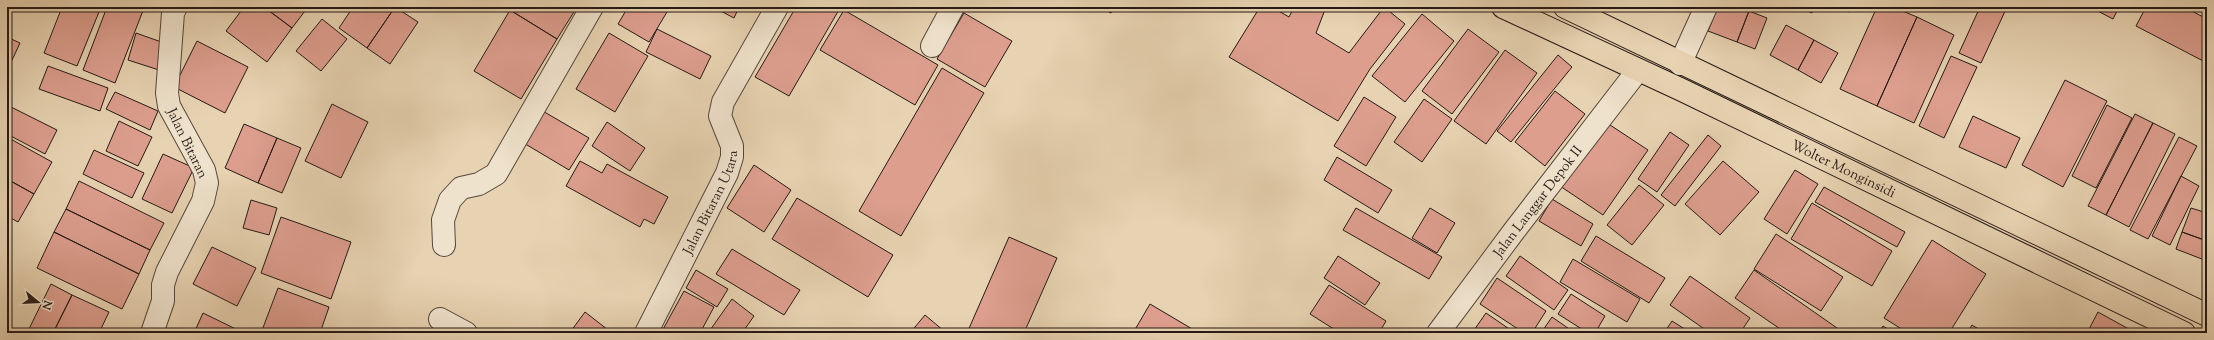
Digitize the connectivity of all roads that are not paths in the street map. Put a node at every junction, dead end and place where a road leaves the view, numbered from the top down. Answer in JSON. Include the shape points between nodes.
{"nodes":[{"id":1,"x":592,"y":7,"type":"edge"},
{"id":2,"x":777,"y":7,"type":"edge"},
{"id":3,"x":953,"y":7,"type":"edge"},
{"id":4,"x":1503,"y":7,"type":"edge"},
{"id":5,"x":1565,"y":7,"type":"edge"},
{"id":6,"x":1706,"y":7,"type":"edge"},
{"id":7,"x":169,"y":9,"type":"edge"},
{"id":8,"x":932,"y":46,"type":"dead end"},
{"id":9,"x":1680,"y":64,"type":"junction"},
{"id":10,"x":1638,"y":70,"type":"junction"},
{"id":11,"x":1803,"y":120,"type":"junction"},
{"id":12,"x":1792,"y":143,"type":"junction"},
{"id":13,"x":444,"y":245,"type":"dead end"},
{"id":14,"x":2207,"y":315,"type":"edge"},
{"id":15,"x":440,"y":319,"type":"dead end"},
{"id":16,"x":152,"y":333,"type":"edge"},
{"id":17,"x":466,"y":333,"type":"edge"},
{"id":18,"x":646,"y":333,"type":"edge"},
{"id":19,"x":1438,"y":333,"type":"edge"},
{"id":20,"x":2184,"y":333,"type":"edge"}],
"edges":[{"from":1,"to":13,"type":"street","via":[[496,174],[479,184],[461,188],[450,200],[442,220]]},
{"from":2,"to":18,"type":"street","name":"Jalan Bitaran Utara","via":[[723,102],[720,116],[732,146],[732,157],[727,173]]},
{"from":3,"to":8,"type":"street"},
{"from":4,"to":10,"type":"main road","name":"Wolter Monginsidi"},
{"from":5,"to":9,"type":"main road","name":"Wolter Monginsidi"},
{"from":6,"to":9,"type":"street"},
{"from":7,"to":16,"type":"street","name":"Jalan Bitaran","via":[[169,106],[204,170],[207,183],[203,201],[167,272],[163,285],[163,301]]},
{"from":9,"to":11,"type":"main road","name":"Wolter Monginsidi"},
{"from":10,"to":12,"type":"main road","name":"Wolter Monginsidi"},
{"from":10,"to":19,"type":"street","name":"Jalan Langgar Depok II"},
{"from":11,"to":12,"type":"main road"},
{"from":11,"to":14,"type":"main road","name":"Wolter Monginsidi"},
{"from":12,"to":20,"type":"main road","name":"Wolter Monginsidi"},
{"from":15,"to":17,"type":"street"}]}
